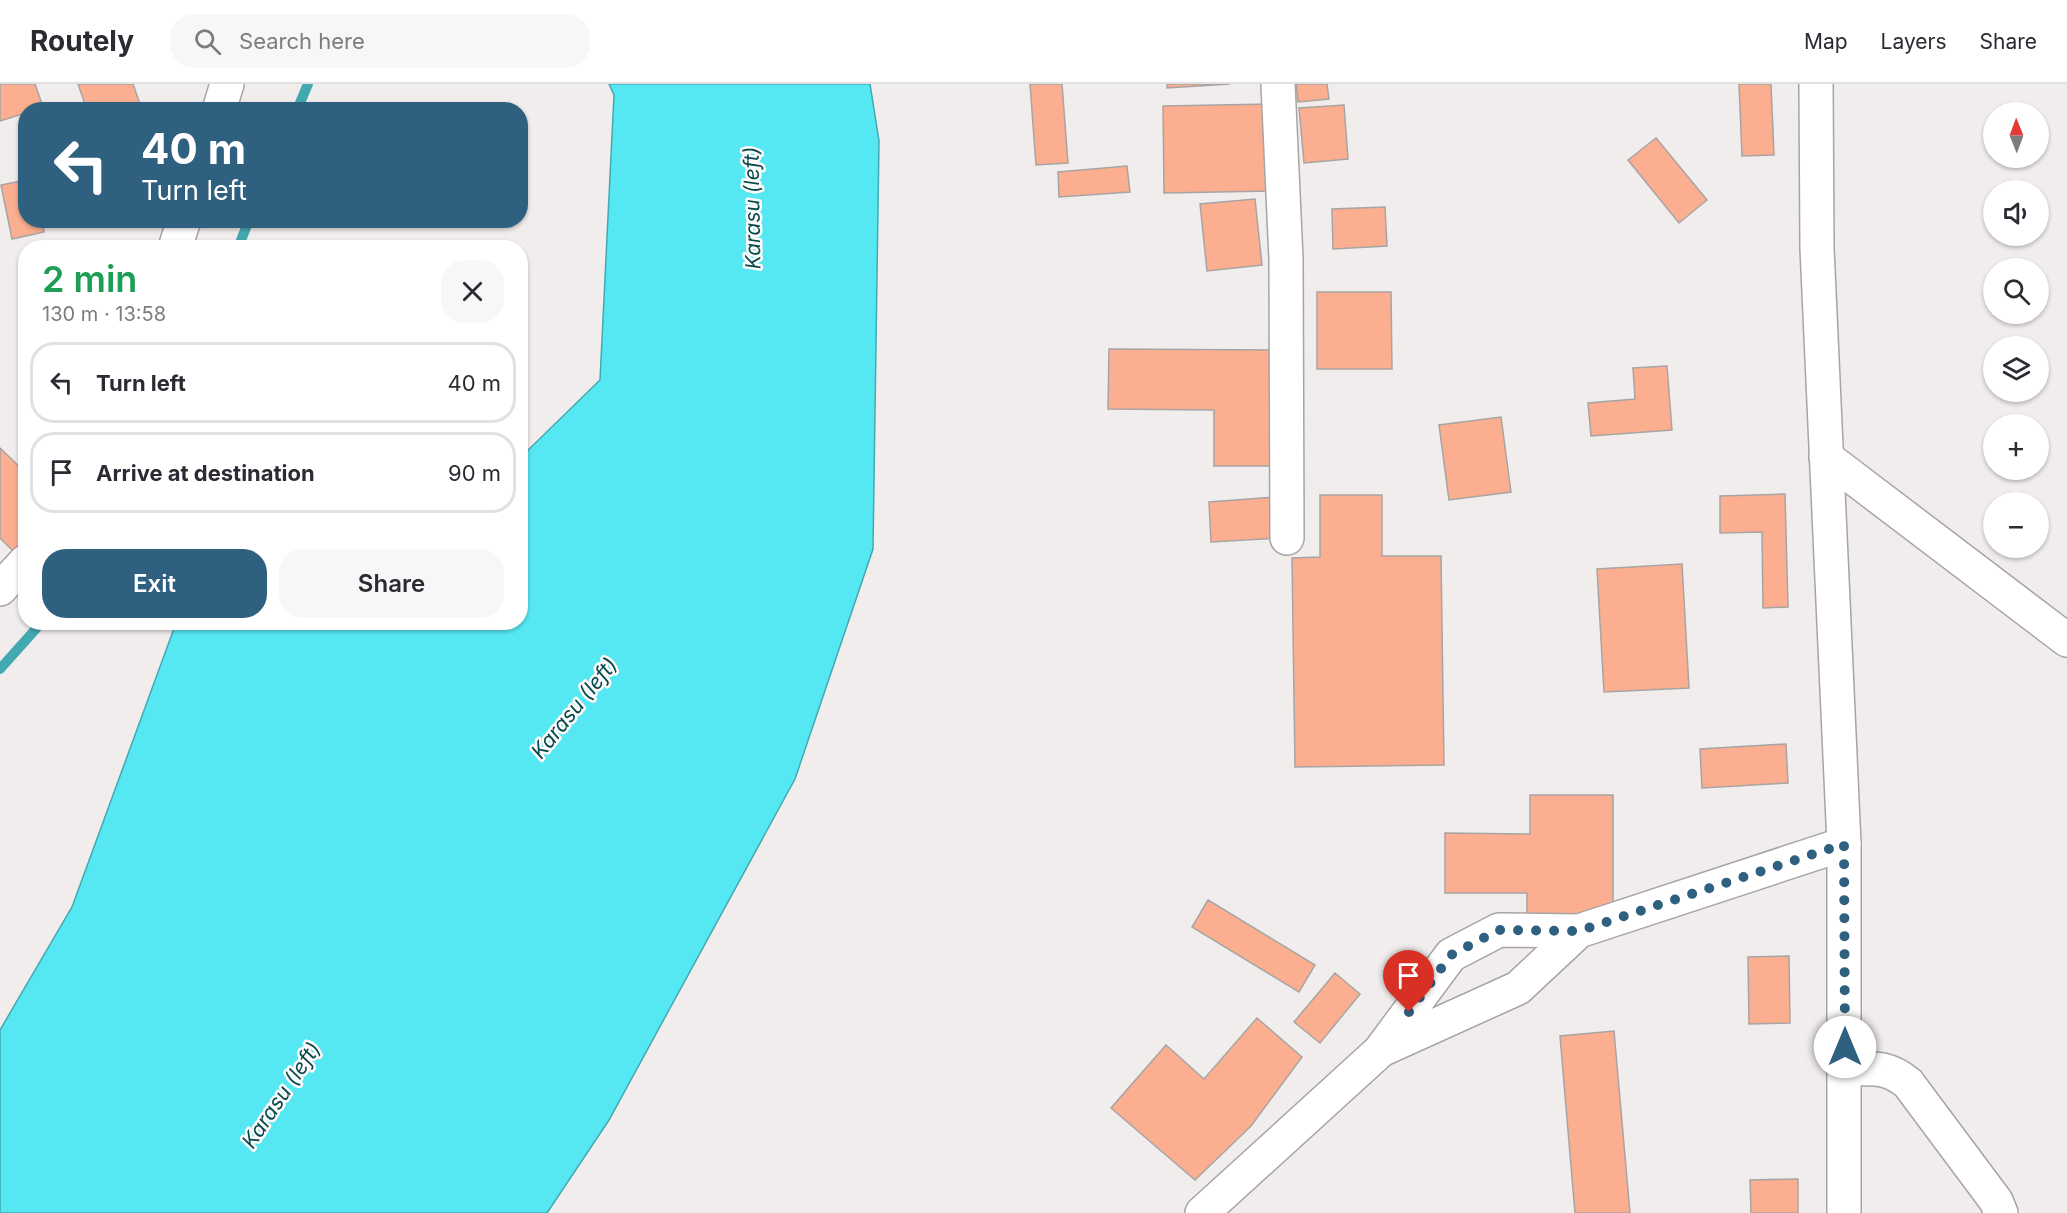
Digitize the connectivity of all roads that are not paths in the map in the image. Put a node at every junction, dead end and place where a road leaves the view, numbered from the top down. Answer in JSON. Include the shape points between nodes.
{"nodes":[{"id":1,"x":227,"y":84,"type":"edge"},
{"id":2,"x":1278,"y":84,"type":"edge"},
{"id":3,"x":1816,"y":84,"type":"edge"},
{"id":4,"x":221,"y":102,"type":"edge"},
{"id":5,"x":1826,"y":457,"type":"junction"},
{"id":6,"x":1287,"y":538,"type":"dead end"},
{"id":7,"x":18,"y":570,"type":"edge"},
{"id":8,"x":0,"y":589,"type":"edge"},
{"id":9,"x":2067,"y":640,"type":"edge"},
{"id":10,"x":1844,"y":844,"type":"junction"},
{"id":11,"x":1579,"y":931,"type":"junction"},
{"id":12,"x":1381,"y":1050,"type":"junction"},
{"id":13,"x":1845,"y":1070,"type":"junction"},
{"id":14,"x":1202,"y":1213,"type":"edge"},
{"id":15,"x":1844,"y":1213,"type":"edge"},
{"id":16,"x":2001,"y":1213,"type":"edge"}],
"edges":[{"from":1,"to":4,"type":"street"},
{"from":2,"to":6,"type":"street","via":[[1286,259]]},
{"from":3,"to":5,"type":"street","via":[[1817,249]]},
{"from":5,"to":9,"type":"street"},
{"from":5,"to":10,"type":"street"},
{"from":7,"to":8,"type":"street"},
{"from":10,"to":11,"type":"street"},
{"from":10,"to":13,"type":"street"},
{"from":11,"to":12,"type":"street","via":[[1518,988]]},
{"from":11,"to":12,"type":"street","via":[[1499,930],[1451,955]]},
{"from":12,"to":14,"type":"street"},
{"from":13,"to":15,"type":"street"},
{"from":13,"to":16,"type":"street","via":[[1884,1069],[1897,1073],[1908,1083]]}]}
